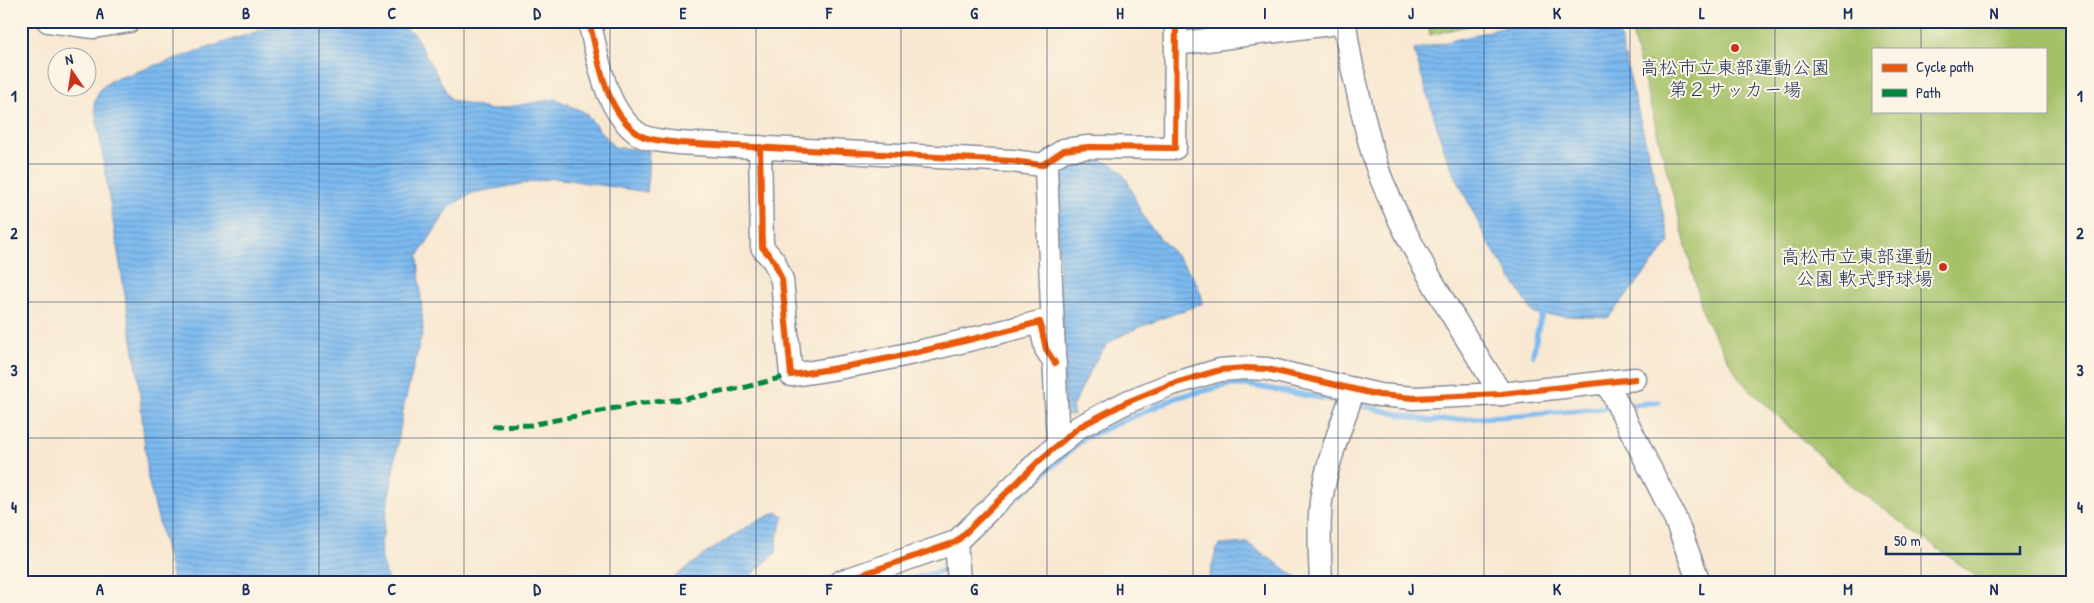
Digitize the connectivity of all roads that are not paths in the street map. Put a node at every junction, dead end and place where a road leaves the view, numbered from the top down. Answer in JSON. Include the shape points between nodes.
{"nodes":[{"id":1,"x":48,"y":21,"type":"edge"},
{"id":2,"x":129,"y":21,"type":"edge"},
{"id":3,"x":589,"y":21,"type":"edge"},
{"id":4,"x":1176,"y":21,"type":"edge"},
{"id":5,"x":1345,"y":21,"type":"edge"},
{"id":6,"x":1176,"y":44,"type":"junction"},
{"id":7,"x":760,"y":147,"type":"junction"},
{"id":8,"x":1042,"y":165,"type":"junction"},
{"id":9,"x":1055,"y":363,"type":"junction"},
{"id":10,"x":1635,"y":379,"type":"dead end"},
{"id":11,"x":1607,"y":383,"type":"junction"},
{"id":12,"x":1354,"y":389,"type":"junction"},
{"id":13,"x":1501,"y":394,"type":"junction"},
{"id":14,"x":1058,"y":445,"type":"junction"},
{"id":15,"x":956,"y":542,"type":"junction"},
{"id":16,"x":961,"y":580,"type":"edge"},
{"id":17,"x":840,"y":582,"type":"edge"},
{"id":18,"x":1321,"y":582,"type":"edge"},
{"id":19,"x":1699,"y":582,"type":"edge"}],
"edges":[{"from":1,"to":2,"type":"street","via":[[94,28]]},
{"from":3,"to":7,"type":"street","via":[[606,86],[621,117],[642,136],[678,143]]},
{"from":4,"to":6,"type":"street"},
{"from":5,"to":6,"type":"street"},
{"from":5,"to":13,"type":"street","via":[[1361,106],[1382,182],[1440,294]]},
{"from":6,"to":8,"type":"street","via":[[1175,148],[1064,150]]},
{"from":7,"to":8,"type":"street"},
{"from":7,"to":9,"type":"street","via":[[762,247],[774,261],[782,280],[791,375],[932,349],[1040,322],[1046,350]]},
{"from":8,"to":9,"type":"street","via":[[1047,178]]},
{"from":9,"to":14,"type":"street"},
{"from":10,"to":11,"type":"street"},
{"from":11,"to":13,"type":"street"},
{"from":11,"to":19,"type":"street","via":[[1675,518]]},
{"from":12,"to":13,"type":"street","via":[[1414,398]]},
{"from":12,"to":14,"type":"street","via":[[1267,369],[1220,370],[1168,385],[1127,402],[1079,427]]},
{"from":12,"to":18,"type":"street","via":[[1339,430],[1322,500],[1319,538]]},
{"from":14,"to":15,"type":"street"},
{"from":15,"to":16,"type":"street"},
{"from":15,"to":17,"type":"street"}]}
